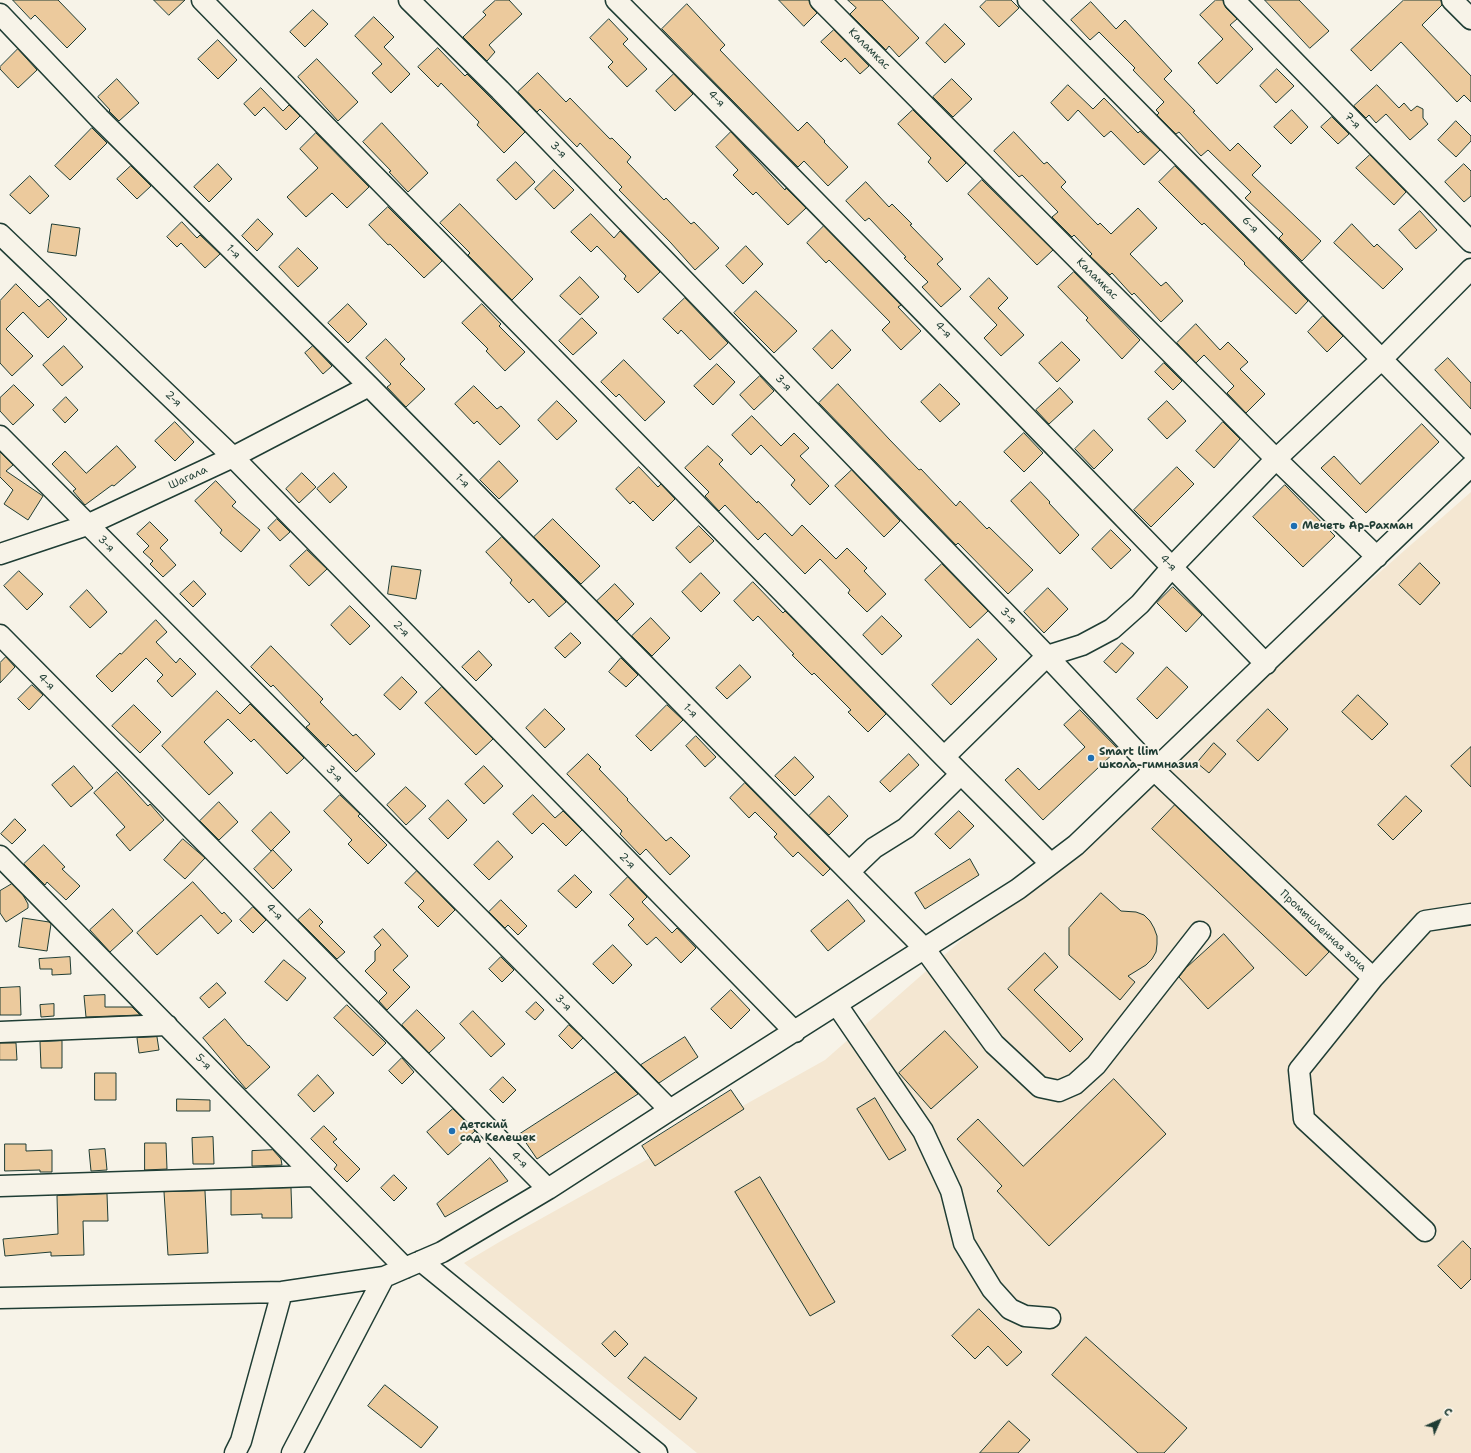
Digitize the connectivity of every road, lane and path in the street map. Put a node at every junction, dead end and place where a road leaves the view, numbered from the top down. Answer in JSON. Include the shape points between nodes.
{"nodes":[{"id":1,"x":202,"y":0,"type":"edge"},
{"id":2,"x":409,"y":0,"type":"edge"},
{"id":3,"x":616,"y":0,"type":"edge"},
{"id":4,"x":820,"y":0,"type":"edge"},
{"id":5,"x":1028,"y":0,"type":"edge"},
{"id":6,"x":1234,"y":0,"type":"edge"},
{"id":7,"x":1452,"y":0,"type":"edge"},
{"id":8,"x":0,"y":14,"type":"edge"},
{"id":9,"x":1471,"y":19,"type":"edge"},
{"id":10,"x":0,"y":234,"type":"edge"},
{"id":11,"x":1471,"y":242,"type":"edge"},
{"id":12,"x":1471,"y":269,"type":"edge"},
{"id":13,"x":1382,"y":359,"type":"junction"},
{"id":14,"x":369,"y":386,"type":"junction"},
{"id":15,"x":0,"y":436,"type":"edge"},
{"id":16,"x":1471,"y":450,"type":"edge"},
{"id":17,"x":233,"y":457,"type":"junction"},
{"id":18,"x":1276,"y":459,"type":"junction"},
{"id":19,"x":1471,"y":466,"type":"edge"},
{"id":20,"x":87,"y":525,"type":"junction"},
{"id":21,"x":0,"y":554,"type":"edge"},
{"id":22,"x":1376,"y":557,"type":"junction"},
{"id":23,"x":1172,"y":567,"type":"junction"},
{"id":24,"x":0,"y":635,"type":"edge"},
{"id":25,"x":1047,"y":656,"type":"junction"},
{"id":26,"x":1266,"y":664,"type":"junction"},
{"id":27,"x":944,"y":757,"type":"junction"},
{"id":28,"x":1154,"y":770,"type":"junction"},
{"id":29,"x":961,"y":774,"type":"junction"},
{"id":30,"x":0,"y":856,"type":"edge"},
{"id":31,"x":1051,"y":864,"type":"junction"},
{"id":32,"x":849,"y":872,"type":"junction"},
{"id":33,"x":1471,"y":914,"type":"edge"},
{"id":34,"x":1200,"y":932,"type":"dead end"},
{"id":35,"x":924,"y":948,"type":"junction"},
{"id":36,"x":1373,"y":978,"type":"junction"},
{"id":37,"x":837,"y":1005,"type":"junction"},
{"id":38,"x":166,"y":1025,"type":"junction"},
{"id":39,"x":0,"y":1032,"type":"edge"},
{"id":40,"x":795,"y":1032,"type":"junction"},
{"id":41,"x":670,"y":1110,"type":"junction"},
{"id":42,"x":314,"y":1176,"type":"junction"},
{"id":43,"x":0,"y":1186,"type":"edge"},
{"id":44,"x":548,"y":1189,"type":"junction"},
{"id":45,"x":1425,"y":1231,"type":"dead end"},
{"id":46,"x":413,"y":1265,"type":"junction"},
{"id":47,"x":384,"y":1277,"type":"junction"},
{"id":48,"x":282,"y":1292,"type":"junction"},
{"id":49,"x":0,"y":1298,"type":"edge"},
{"id":50,"x":1050,"y":1318,"type":"dead end"},
{"id":51,"x":235,"y":1453,"type":"edge"},
{"id":52,"x":292,"y":1453,"type":"edge"},
{"id":53,"x":657,"y":1453,"type":"edge"}],
"edges":[{"from":1,"to":27,"type":"street"},
{"from":2,"to":25,"type":"street","name":"3-я","via":[[500,90]]},
{"from":3,"to":23,"type":"street","name":"4-я","via":[[881,267]]},
{"from":4,"to":18,"type":"street","name":"Каламкас"},
{"from":5,"to":13,"type":"street","name":"6-я"},
{"from":6,"to":11,"type":"street","name":"7-я"},
{"from":7,"to":9,"type":"street"},
{"from":8,"to":14,"type":"street","name":"1-я","via":[[98,118]]},
{"from":10,"to":17,"type":"street","name":"2-я"},
{"from":12,"to":13,"type":"street"},
{"from":13,"to":16,"type":"street","name":"6-я"},
{"from":13,"to":18,"type":"street"},
{"from":14,"to":17,"type":"street","name":"Шагала"},
{"from":14,"to":32,"type":"street","name":"1-я"},
{"from":15,"to":20,"type":"street","name":"3-я"},
{"from":17,"to":20,"type":"street","name":"Шагала"},
{"from":17,"to":40,"type":"street","name":"2-я"},
{"from":18,"to":22,"type":"street","name":"Каламкас"},
{"from":18,"to":23,"type":"street"},
{"from":19,"to":22,"type":"street"},
{"from":20,"to":21,"type":"street","name":"Шагала"},
{"from":20,"to":41,"type":"street","name":"3-я"},
{"from":22,"to":26,"type":"street"},
{"from":23,"to":25,"type":"street","via":[[1140,604],[1112,629],[1082,645]]},
{"from":23,"to":26,"type":"street","name":"4-я"},
{"from":24,"to":44,"type":"street","name":"4-я"},
{"from":25,"to":27,"type":"street"},
{"from":25,"to":28,"type":"street","name":"3-я"},
{"from":26,"to":28,"type":"street"},
{"from":27,"to":29,"type":"street"},
{"from":28,"to":31,"type":"street","via":[[1076,845]]},
{"from":28,"to":36,"type":"street","name":"Промышленная зона"},
{"from":29,"to":31,"type":"street"},
{"from":29,"to":32,"type":"street","via":[[906,828],[874,848]]},
{"from":30,"to":38,"type":"street","name":"5-я"},
{"from":31,"to":35,"type":"street","via":[[1018,889]]},
{"from":32,"to":35,"type":"street","name":"1-я"},
{"from":33,"to":36,"type":"street","via":[[1425,921]]},
{"from":34,"to":35,"type":"street","name":"1-я","via":[[1096,1065],[1075,1084],[1058,1092],[1040,1087],[994,1044]]},
{"from":35,"to":37,"type":"street"},
{"from":36,"to":45,"type":"street","name":"Промышленная зона","via":[[1299,1070],[1304,1119]]},
{"from":37,"to":40,"type":"street"},
{"from":37,"to":50,"type":"street","via":[[923,1131],[951,1191],[964,1243],[992,1288],[1010,1309],[1026,1316]]},
{"from":38,"to":39,"type":"street"},
{"from":38,"to":42,"type":"street","name":"5-я"},
{"from":40,"to":41,"type":"street"},
{"from":41,"to":44,"type":"street"},
{"from":42,"to":43,"type":"street"},
{"from":42,"to":46,"type":"street","name":"5-я"},
{"from":44,"to":46,"type":"street","via":[[442,1252]]},
{"from":46,"to":47,"type":"street"},
{"from":46,"to":53,"type":"street","name":"5-я"},
{"from":47,"to":48,"type":"street"},
{"from":47,"to":52,"type":"street"},
{"from":48,"to":49,"type":"street"},
{"from":48,"to":51,"type":"street","via":[[241,1441]]}]}
